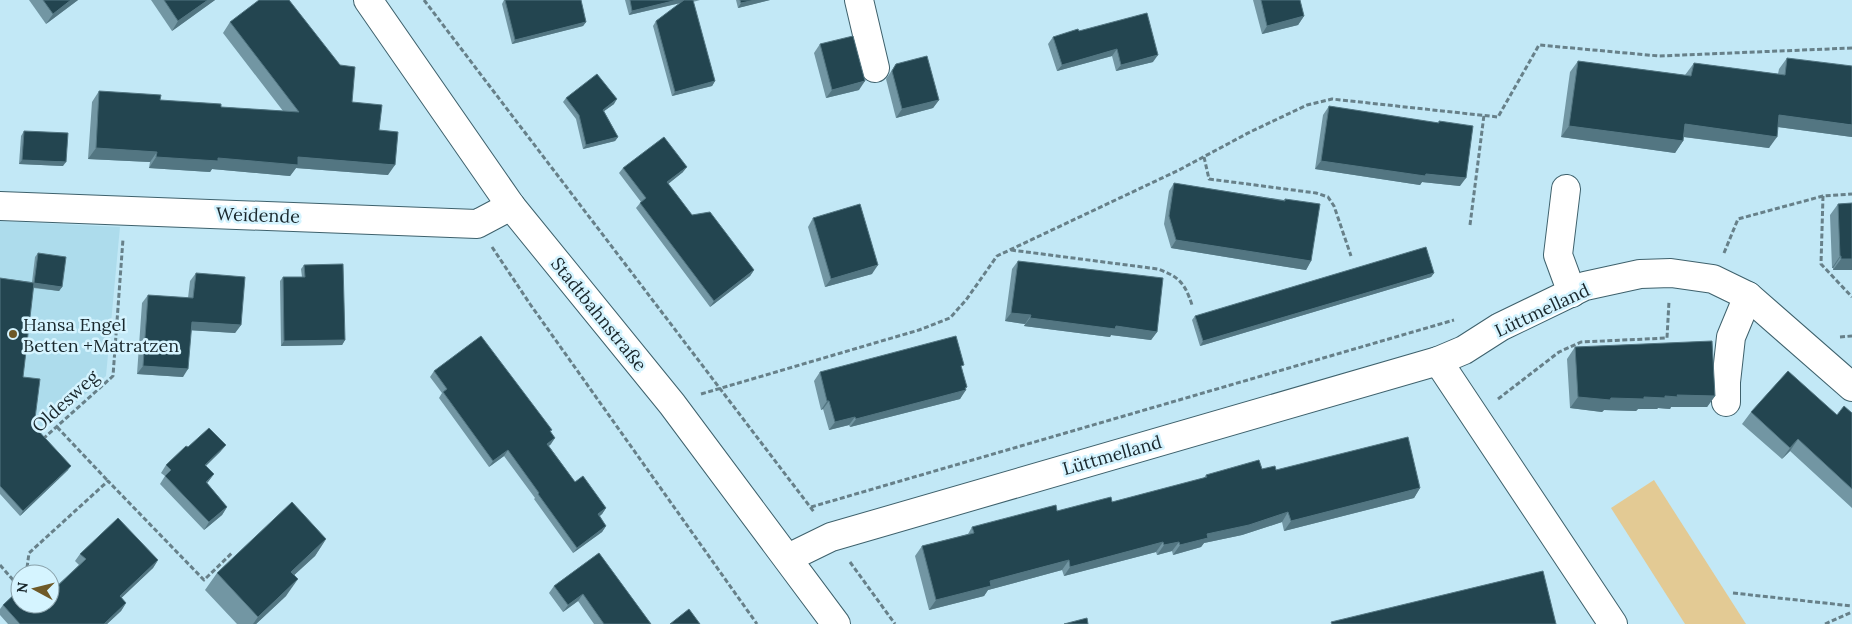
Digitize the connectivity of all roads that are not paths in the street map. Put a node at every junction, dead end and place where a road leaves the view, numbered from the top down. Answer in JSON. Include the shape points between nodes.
{"nodes":[{"id":1,"x":368,"y":0,"type":"edge"},
{"id":2,"x":858,"y":0,"type":"edge"},
{"id":3,"x":875,"y":68,"type":"dead end"},
{"id":4,"x":1566,"y":189,"type":"dead end"},
{"id":5,"x":0,"y":206,"type":"edge"},
{"id":6,"x":511,"y":206,"type":"junction"},
{"id":7,"x":1572,"y":292,"type":"junction"},
{"id":8,"x":1748,"y":296,"type":"junction"},
{"id":9,"x":1438,"y":362,"type":"junction"},
{"id":10,"x":1852,"y":387,"type":"edge"},
{"id":11,"x":1726,"y":402,"type":"dead end"},
{"id":12,"x":788,"y":558,"type":"junction"},
{"id":13,"x":836,"y":624,"type":"edge"},
{"id":14,"x":1613,"y":624,"type":"edge"}],
"edges":[{"from":1,"to":6,"type":"street","name":"Stadtbahnstraße"},
{"from":2,"to":3,"type":"street"},
{"from":4,"to":7,"type":"street","via":[[1558,255]]},
{"from":5,"to":6,"type":"street","name":"Weidende","via":[[477,224]]},
{"from":6,"to":12,"type":"street","name":"Stadtbahnstraße","via":[[672,404]]},
{"from":7,"to":8,"type":"street","name":"Lüttmelland","via":[[1640,274],[1671,273],[1713,279]]},
{"from":7,"to":9,"type":"street","name":"Lüttmelland"},
{"from":8,"to":10,"type":"street","name":"Lüttmelland"},
{"from":8,"to":11,"type":"street","via":[[1732,337]]},
{"from":9,"to":12,"type":"street","name":"Lüttmelland","via":[[831,537]]},
{"from":9,"to":14,"type":"street"},
{"from":12,"to":13,"type":"street","name":"Stadtbahnstraße"}]}
